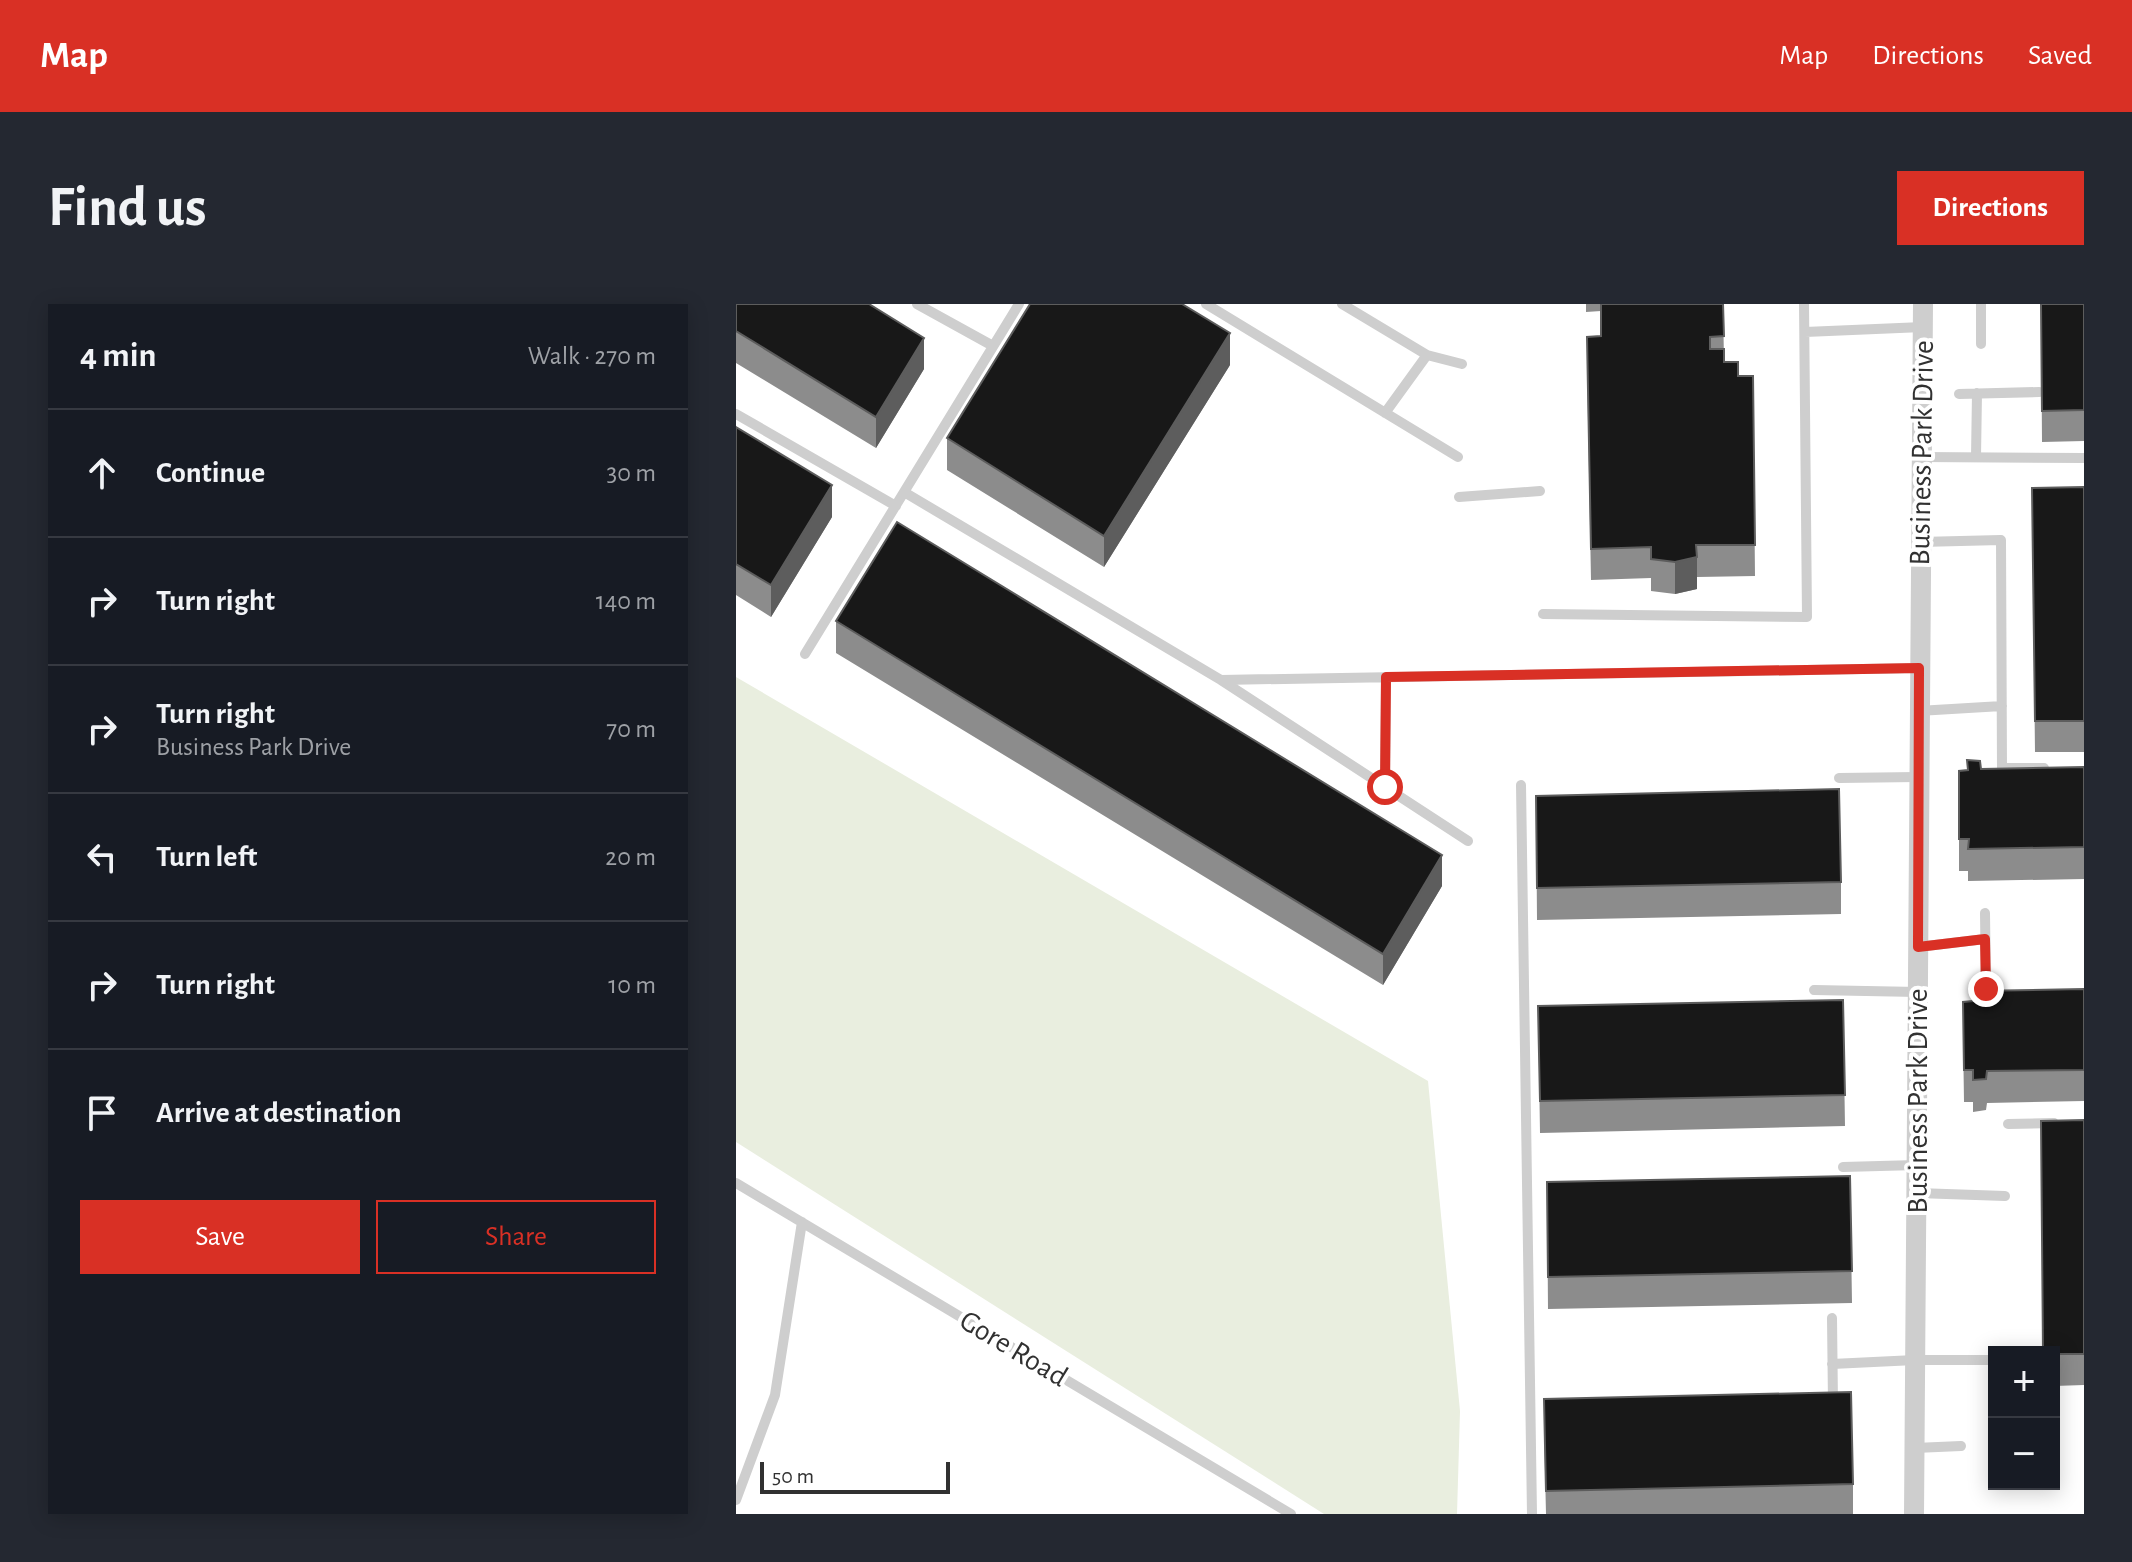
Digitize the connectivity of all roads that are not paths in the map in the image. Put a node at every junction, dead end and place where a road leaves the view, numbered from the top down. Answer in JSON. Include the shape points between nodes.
{"nodes":[{"id":1,"x":917,"y":304,"type":"edge"},
{"id":2,"x":1019,"y":304,"type":"edge"},
{"id":3,"x":1206,"y":304,"type":"edge"},
{"id":4,"x":1342,"y":304,"type":"edge"},
{"id":5,"x":1804,"y":304,"type":"edge"},
{"id":6,"x":1923,"y":304,"type":"edge"},
{"id":7,"x":1981,"y":304,"type":"edge"},
{"id":8,"x":1923,"y":327,"type":"junction"},
{"id":9,"x":1805,"y":332,"type":"junction"},
{"id":10,"x":1981,"y":344,"type":"dead end"},
{"id":11,"x":993,"y":346,"type":"junction"},
{"id":12,"x":1427,"y":355,"type":"junction"},
{"id":13,"x":1462,"y":364,"type":"dead end"},
{"id":14,"x":2039,"y":392,"type":"edge"},
{"id":15,"x":1977,"y":393,"type":"junction"},
{"id":16,"x":1959,"y":394,"type":"dead end"},
{"id":17,"x":1385,"y":413,"type":"junction"},
{"id":18,"x":736,"y":414,"type":"edge"},
{"id":19,"x":1458,"y":457,"type":"dead end"},
{"id":20,"x":1921,"y":457,"type":"junction"},
{"id":21,"x":1976,"y":457,"type":"junction"},
{"id":22,"x":2084,"y":458,"type":"edge"},
{"id":23,"x":1540,"y":491,"type":"dead end"},
{"id":24,"x":904,"y":492,"type":"junction"},
{"id":25,"x":1459,"y":497,"type":"dead end"},
{"id":26,"x":896,"y":506,"type":"junction"},
{"id":27,"x":1920,"y":542,"type":"junction"},
{"id":28,"x":1543,"y":614,"type":"dead end"},
{"id":29,"x":805,"y":654,"type":"dead end"},
{"id":30,"x":1919,"y":668,"type":"junction"},
{"id":31,"x":1386,"y":677,"type":"junction"},
{"id":32,"x":1221,"y":680,"type":"junction"},
{"id":33,"x":2002,"y":706,"type":"junction"},
{"id":34,"x":1918,"y":711,"type":"junction"},
{"id":35,"x":2057,"y":768,"type":"edge"},
{"id":36,"x":1917,"y":777,"type":"junction"},
{"id":37,"x":1839,"y":778,"type":"dead end"},
{"id":38,"x":1521,"y":785,"type":"dead end"},
{"id":39,"x":1385,"y":787,"type":"junction"},
{"id":40,"x":1468,"y":841,"type":"dead end"},
{"id":41,"x":1985,"y":913,"type":"dead end"},
{"id":42,"x":1985,"y":939,"type":"junction"},
{"id":43,"x":1918,"y":947,"type":"junction"},
{"id":44,"x":1986,"y":989,"type":"edge"},
{"id":45,"x":1814,"y":990,"type":"dead end"},
{"id":46,"x":1918,"y":992,"type":"junction"},
{"id":47,"x":2069,"y":1123,"type":"edge"},
{"id":48,"x":2008,"y":1124,"type":"dead end"},
{"id":49,"x":1917,"y":1165,"type":"junction"},
{"id":50,"x":1843,"y":1167,"type":"dead end"},
{"id":51,"x":736,"y":1183,"type":"edge"},
{"id":52,"x":1917,"y":1193,"type":"junction"},
{"id":53,"x":2005,"y":1196,"type":"dead end"},
{"id":54,"x":802,"y":1222,"type":"junction"},
{"id":55,"x":1832,"y":1318,"type":"dead end"},
{"id":56,"x":1915,"y":1360,"type":"junction"},
{"id":57,"x":1988,"y":1360,"type":"edge"},
{"id":58,"x":1832,"y":1364,"type":"junction"},
{"id":59,"x":1833,"y":1406,"type":"edge"},
{"id":60,"x":1961,"y":1446,"type":"dead end"},
{"id":61,"x":1915,"y":1448,"type":"junction"},
{"id":62,"x":736,"y":1500,"type":"edge"},
{"id":63,"x":1291,"y":1514,"type":"edge"},
{"id":64,"x":1532,"y":1514,"type":"edge"},
{"id":65,"x":1914,"y":1514,"type":"edge"}],
"edges":[{"from":1,"to":11,"type":"lane"},
{"from":2,"to":11,"type":"lane"},
{"from":3,"to":17,"type":"lane"},
{"from":4,"to":12,"type":"lane"},
{"from":5,"to":9,"type":"lane"},
{"from":6,"to":8,"type":"street","name":"Business Park Drive"},
{"from":7,"to":10,"type":"lane"},
{"from":8,"to":9,"type":"lane"},
{"from":8,"to":20,"type":"street","name":"Business Park Drive"},
{"from":9,"to":28,"type":"lane","via":[[1807,617]]},
{"from":11,"to":24,"type":"lane"},
{"from":12,"to":13,"type":"lane"},
{"from":12,"to":17,"type":"lane"},
{"from":14,"to":15,"type":"lane"},
{"from":15,"to":16,"type":"lane"},
{"from":15,"to":21,"type":"lane"},
{"from":17,"to":19,"type":"lane"},
{"from":18,"to":26,"type":"lane"},
{"from":20,"to":21,"type":"lane"},
{"from":20,"to":27,"type":"street","name":"Business Park Drive"},
{"from":21,"to":22,"type":"lane"},
{"from":23,"to":25,"type":"lane"},
{"from":24,"to":26,"type":"lane"},
{"from":24,"to":32,"type":"lane"},
{"from":26,"to":29,"type":"lane"},
{"from":27,"to":30,"type":"street","name":"Business Park Drive"},
{"from":27,"to":33,"type":"lane","via":[[2001,540]]},
{"from":30,"to":31,"type":"lane"},
{"from":30,"to":34,"type":"street","name":"Business Park Drive"},
{"from":31,"to":32,"type":"lane"},
{"from":31,"to":39,"type":"lane"},
{"from":32,"to":39,"type":"lane"},
{"from":33,"to":34,"type":"lane"},
{"from":33,"to":35,"type":"lane","via":[[2002,768]]},
{"from":34,"to":36,"type":"street","name":"Business Park Drive"},
{"from":36,"to":37,"type":"lane"},
{"from":36,"to":43,"type":"street","name":"Business Park Drive"},
{"from":38,"to":64,"type":"lane"},
{"from":39,"to":40,"type":"lane"},
{"from":41,"to":42,"type":"lane"},
{"from":42,"to":43,"type":"lane"},
{"from":42,"to":44,"type":"lane"},
{"from":43,"to":46,"type":"street","name":"Business Park Drive"},
{"from":45,"to":46,"type":"lane"},
{"from":46,"to":49,"type":"street","name":"Business Park Drive"},
{"from":47,"to":48,"type":"lane"},
{"from":49,"to":50,"type":"lane"},
{"from":49,"to":52,"type":"street","name":"Business Park Drive"},
{"from":51,"to":54,"type":"lane","name":"Gore Road"},
{"from":52,"to":53,"type":"lane"},
{"from":52,"to":56,"type":"street","name":"Business Park Drive"},
{"from":54,"to":62,"type":"lane","via":[[775,1395]]},
{"from":54,"to":63,"type":"lane","name":"Gore Road"},
{"from":55,"to":58,"type":"lane"},
{"from":56,"to":57,"type":"lane"},
{"from":56,"to":58,"type":"lane"},
{"from":56,"to":61,"type":"street","name":"Business Park Drive"},
{"from":58,"to":59,"type":"lane"},
{"from":60,"to":61,"type":"lane"},
{"from":61,"to":65,"type":"street","name":"Business Park Drive"}]}
